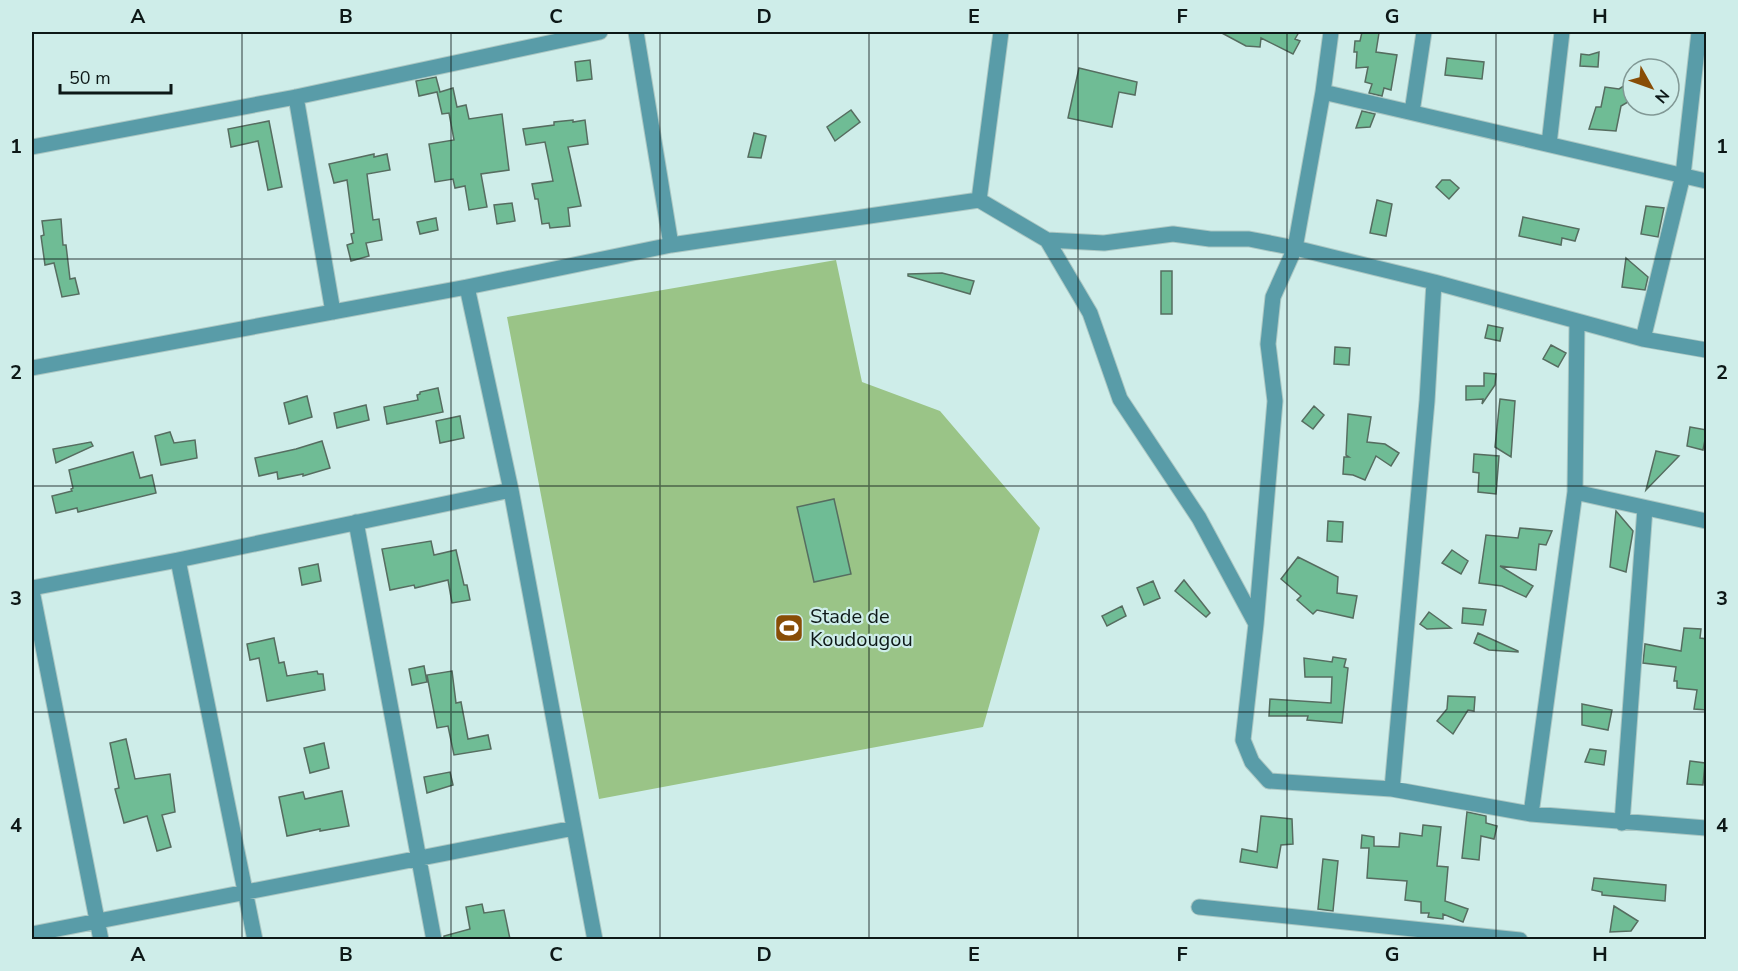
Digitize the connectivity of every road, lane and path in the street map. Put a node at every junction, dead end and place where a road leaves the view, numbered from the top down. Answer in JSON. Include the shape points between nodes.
{"nodes":[{"id":1,"x":600,"y":32,"type":"edge"},
{"id":2,"x":636,"y":32,"type":"edge"},
{"id":3,"x":1001,"y":32,"type":"edge"},
{"id":4,"x":1331,"y":32,"type":"edge"},
{"id":5,"x":1424,"y":32,"type":"edge"},
{"id":6,"x":1562,"y":32,"type":"edge"},
{"id":7,"x":1699,"y":32,"type":"edge"},
{"id":8,"x":1323,"y":92,"type":"junction"},
{"id":9,"x":296,"y":97,"type":"junction"},
{"id":10,"x":1412,"y":112,"type":"junction"},
{"id":11,"x":1549,"y":144,"type":"junction"},
{"id":12,"x":32,"y":147,"type":"edge"},
{"id":13,"x":1683,"y":176,"type":"junction"},
{"id":14,"x":1707,"y":180,"type":"edge"},
{"id":15,"x":979,"y":200,"type":"junction"},
{"id":16,"x":1047,"y":240,"type":"junction"},
{"id":17,"x":671,"y":245,"type":"junction"},
{"id":18,"x":1295,"y":248,"type":"junction"},
{"id":19,"x":1434,"y":282,"type":"junction"},
{"id":20,"x":467,"y":287,"type":"junction"},
{"id":21,"x":333,"y":312,"type":"junction"},
{"id":22,"x":1577,"y":322,"type":"junction"},
{"id":23,"x":1643,"y":339,"type":"junction"},
{"id":24,"x":1707,"y":350,"type":"edge"},
{"id":25,"x":32,"y":368,"type":"edge"},
{"id":26,"x":511,"y":490,"type":"junction"},
{"id":27,"x":1575,"y":492,"type":"junction"},
{"id":28,"x":1645,"y":508,"type":"junction"},
{"id":29,"x":1707,"y":521,"type":"edge"},
{"id":30,"x":356,"y":522,"type":"junction"},
{"id":31,"x":178,"y":560,"type":"junction"},
{"id":32,"x":32,"y":589,"type":"edge"},
{"id":33,"x":1256,"y":624,"type":"junction"},
{"id":34,"x":1392,"y":789,"type":"junction"},
{"id":35,"x":1531,"y":814,"type":"junction"},
{"id":36,"x":1622,"y":823,"type":"junction"},
{"id":37,"x":574,"y":828,"type":"junction"},
{"id":38,"x":1707,"y":828,"type":"edge"},
{"id":39,"x":419,"y":858,"type":"junction"},
{"id":40,"x":245,"y":894,"type":"junction"},
{"id":41,"x":1199,"y":907,"type":"dead end"},
{"id":42,"x":97,"y":921,"type":"junction"},
{"id":43,"x":32,"y":934,"type":"edge"},
{"id":44,"x":101,"y":939,"type":"edge"},
{"id":45,"x":255,"y":939,"type":"edge"},
{"id":46,"x":434,"y":939,"type":"edge"},
{"id":47,"x":595,"y":939,"type":"edge"},
{"id":48,"x":1520,"y":939,"type":"edge"}],
"edges":[{"from":1,"to":9,"type":"street"},
{"from":2,"to":17,"type":"street"},
{"from":3,"to":15,"type":"street"},
{"from":4,"to":8,"type":"street"},
{"from":5,"to":10,"type":"street"},
{"from":6,"to":11,"type":"street"},
{"from":7,"to":13,"type":"street"},
{"from":8,"to":10,"type":"street"},
{"from":8,"to":18,"type":"street"},
{"from":9,"to":12,"type":"street"},
{"from":9,"to":21,"type":"street"},
{"from":10,"to":11,"type":"street"},
{"from":11,"to":13,"type":"street"},
{"from":13,"to":14,"type":"street"},
{"from":13,"to":23,"type":"street"},
{"from":15,"to":16,"type":"street"},
{"from":15,"to":17,"type":"street"},
{"from":16,"to":18,"type":"street","via":[[1104,243],[1173,234],[1249,239]]},
{"from":16,"to":33,"type":"street","via":[[1090,314],[1120,399],[1199,518]]},
{"from":17,"to":20,"type":"street"},
{"from":18,"to":19,"type":"street"},
{"from":18,"to":33,"type":"street","via":[[1271,309],[1268,344],[1275,401]]},
{"from":19,"to":22,"type":"street"},
{"from":19,"to":34,"type":"street"},
{"from":20,"to":21,"type":"street"},
{"from":20,"to":26,"type":"street"},
{"from":21,"to":25,"type":"street"},
{"from":22,"to":23,"type":"street"},
{"from":22,"to":27,"type":"street"},
{"from":23,"to":24,"type":"street"},
{"from":26,"to":30,"type":"street"},
{"from":26,"to":37,"type":"street"},
{"from":27,"to":28,"type":"street"},
{"from":27,"to":35,"type":"street"},
{"from":28,"to":29,"type":"street"},
{"from":28,"to":36,"type":"street"},
{"from":30,"to":31,"type":"street"},
{"from":30,"to":39,"type":"street"},
{"from":31,"to":32,"type":"street"},
{"from":31,"to":40,"type":"street"},
{"from":32,"to":42,"type":"street"},
{"from":33,"to":34,"type":"street","via":[[1244,740],[1252,762],[1269,781]]},
{"from":34,"to":35,"type":"street"},
{"from":35,"to":36,"type":"street"},
{"from":36,"to":38,"type":"street"},
{"from":37,"to":39,"type":"street"},
{"from":37,"to":47,"type":"street"},
{"from":39,"to":40,"type":"street"},
{"from":39,"to":46,"type":"street"},
{"from":40,"to":42,"type":"street"},
{"from":40,"to":45,"type":"street"},
{"from":41,"to":48,"type":"street"},
{"from":42,"to":43,"type":"street"},
{"from":42,"to":44,"type":"street"}]}
